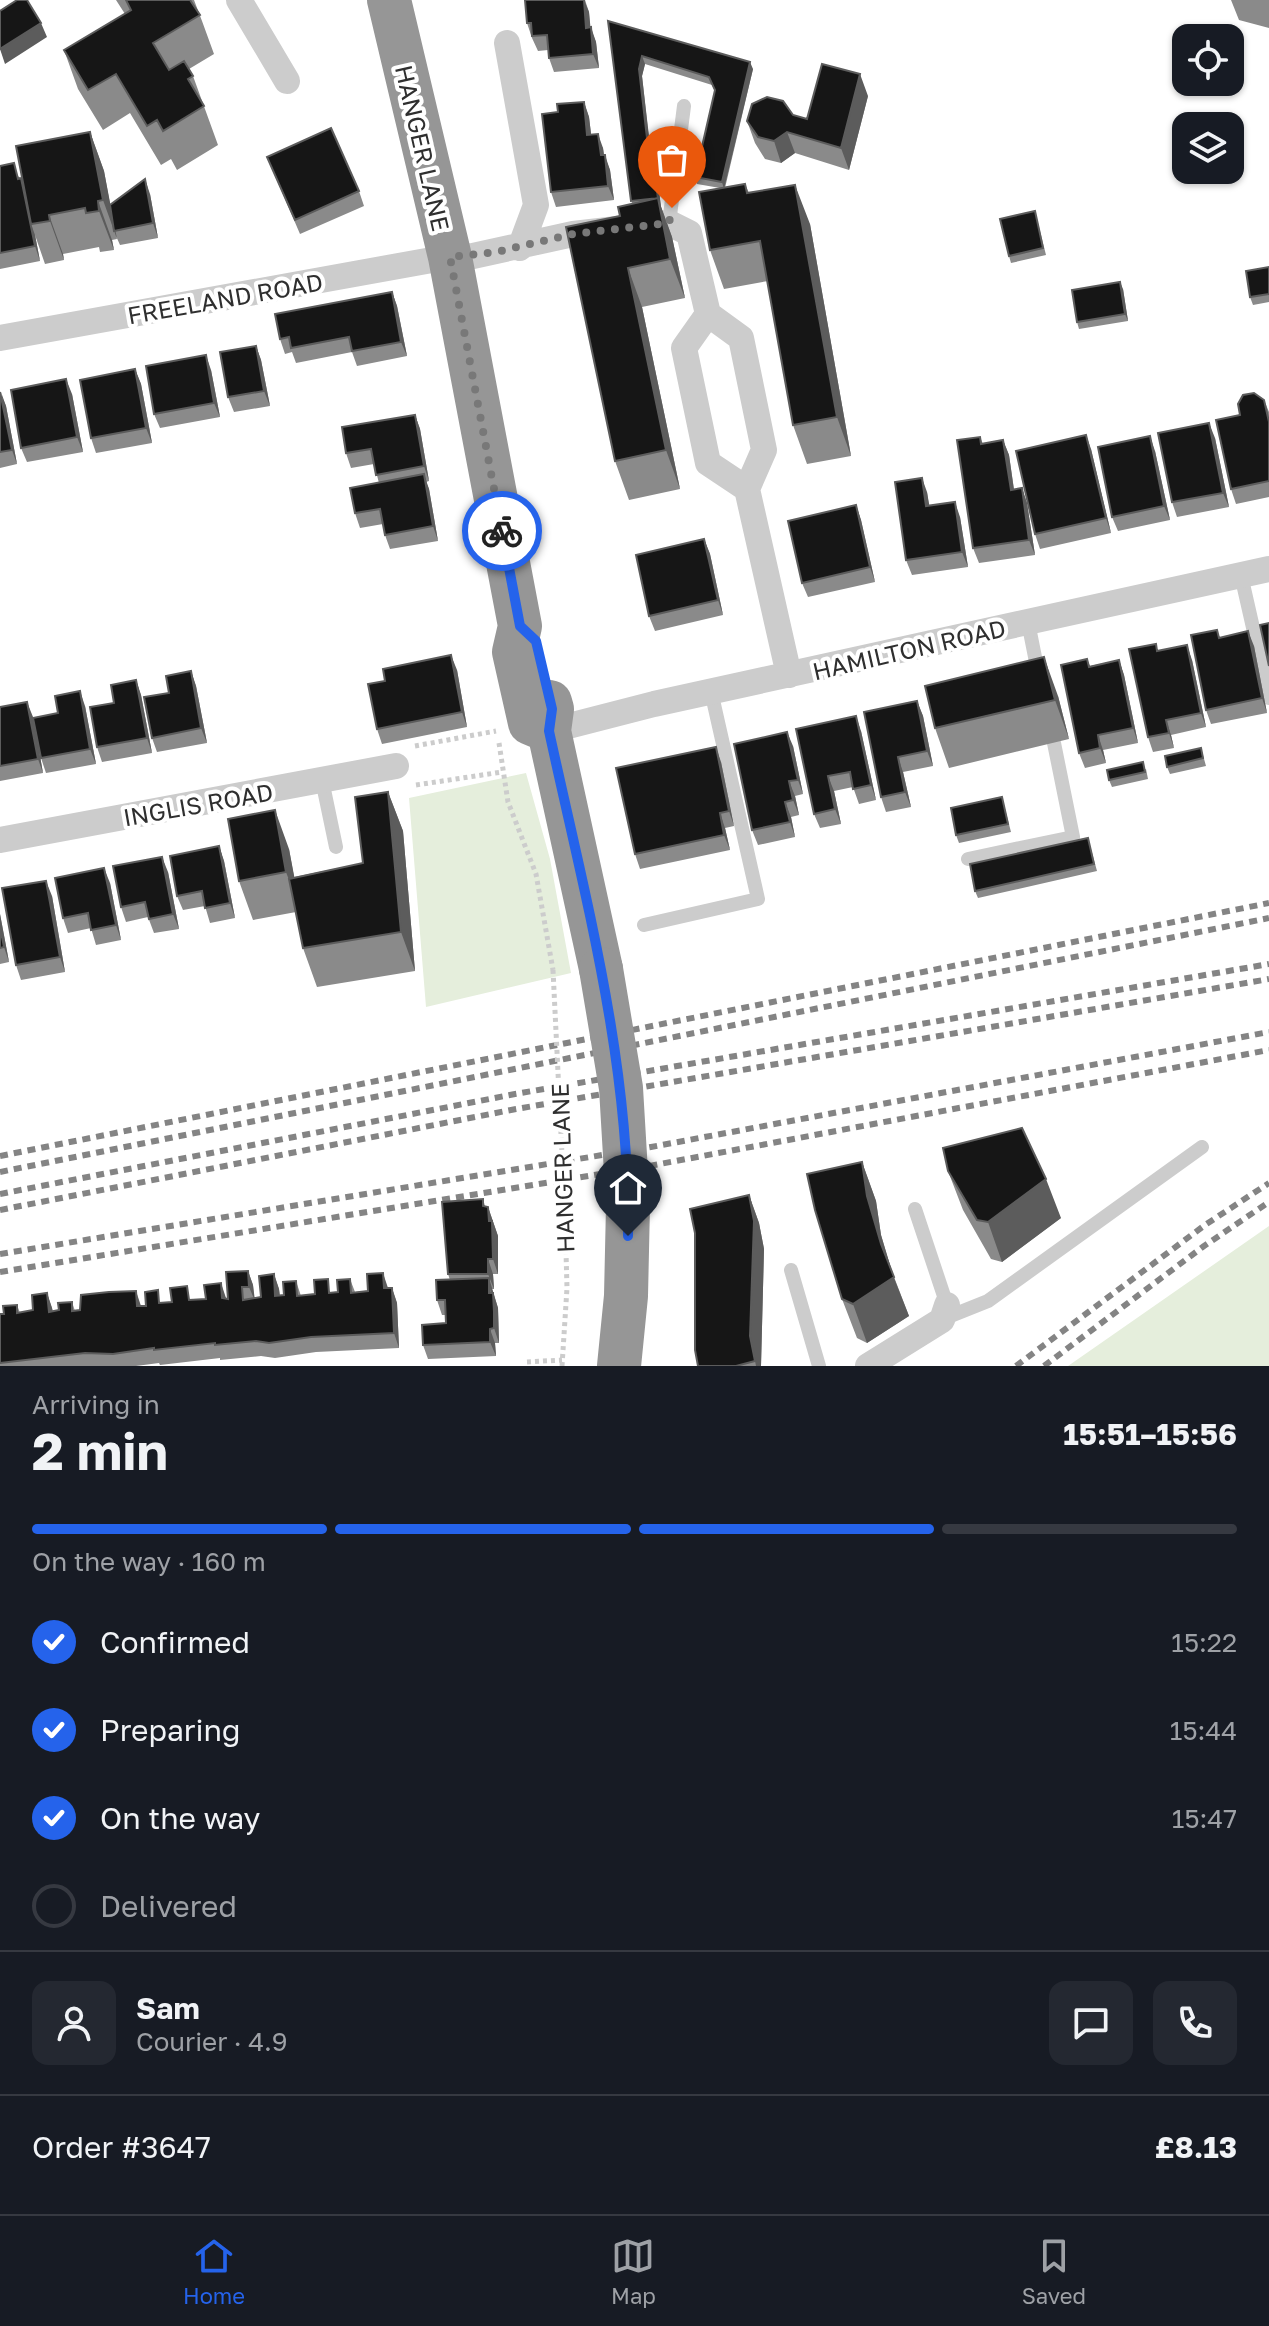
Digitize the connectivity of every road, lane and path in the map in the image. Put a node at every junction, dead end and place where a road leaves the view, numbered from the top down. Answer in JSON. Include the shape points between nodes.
{"nodes":[{"id":1,"x":239,"y":0,"type":"edge"},
{"id":2,"x":389,"y":0,"type":"edge"},
{"id":3,"x":507,"y":43,"type":"dead end"},
{"id":4,"x":287,"y":81,"type":"dead end"},
{"id":5,"x":684,"y":106,"type":"dead end"},
{"id":6,"x":669,"y":223,"type":"junction"},
{"id":7,"x":520,"y":248,"type":"junction"},
{"id":8,"x":450,"y":257,"type":"junction"},
{"id":9,"x":708,"y":314,"type":"junction"},
{"id":10,"x":0,"y":338,"type":"edge"},
{"id":11,"x":747,"y":489,"type":"junction"},
{"id":12,"x":1269,"y":569,"type":"edge"},
{"id":13,"x":1241,"y":575,"type":"junction"},
{"id":14,"x":1028,"y":622,"type":"junction"},
{"id":15,"x":789,"y":675,"type":"junction"},
{"id":16,"x":711,"y":691,"type":"junction"},
{"id":17,"x":1269,"y":698,"type":"edge"},
{"id":18,"x":1044,"y":699,"type":"edge"},
{"id":19,"x":497,"y":731,"type":"dead end"},
{"id":20,"x":549,"y":731,"type":"junction"},
{"id":21,"x":1054,"y":743,"type":"dead end"},
{"id":22,"x":396,"y":766,"type":"junction"},
{"id":23,"x":502,"y":772,"type":"dead end"},
{"id":24,"x":322,"y":780,"type":"junction"},
{"id":25,"x":0,"y":840,"type":"edge"},
{"id":26,"x":336,"y":847,"type":"dead end"},
{"id":27,"x":968,"y":859,"type":"dead end"},
{"id":28,"x":644,"y":925,"type":"dead end"},
{"id":29,"x":553,"y":970,"type":"dead end"},
{"id":30,"x":1202,"y":1147,"type":"dead end"},
{"id":31,"x":915,"y":1209,"type":"dead end"},
{"id":32,"x":791,"y":1270,"type":"dead end"},
{"id":33,"x":945,"y":1312,"type":"junction"},
{"id":34,"x":527,"y":1362,"type":"dead end"},
{"id":35,"x":562,"y":1363,"type":"edge"},
{"id":36,"x":619,"y":1366,"type":"edge"},
{"id":37,"x":819,"y":1366,"type":"edge"},
{"id":38,"x":868,"y":1366,"type":"edge"}],
"edges":[{"from":1,"to":4,"type":"street"},
{"from":2,"to":8,"type":"highway","name":"HANGER LANE"},
{"from":3,"to":7,"type":"street","via":[[536,205]]},
{"from":5,"to":6,"type":"lane"},
{"from":6,"to":7,"type":"street","name":"FREELAND ROAD","via":[[573,234]]},
{"from":6,"to":9,"type":"street","via":[[689,233]]},
{"from":7,"to":8,"type":"street","name":"FREELAND ROAD"},
{"from":8,"to":10,"type":"street","name":"FREELAND ROAD"},
{"from":8,"to":20,"type":"highway","name":"HANGER LANE","via":[[520,626],[536,641],[552,709]]},
{"from":9,"to":11,"type":"street","via":[[741,338],[764,450]]},
{"from":9,"to":11,"type":"street","via":[[684,348],[708,463]]},
{"from":11,"to":15,"type":"street"},
{"from":12,"to":13,"type":"street","name":"HAMILTON ROAD"},
{"from":13,"to":14,"type":"street","name":"HAMILTON ROAD"},
{"from":13,"to":17,"type":"lane"},
{"from":14,"to":15,"type":"street","name":"HAMILTON ROAD"},
{"from":14,"to":18,"type":"lane"},
{"from":15,"to":16,"type":"street","name":"HAMILTON ROAD"},
{"from":16,"to":20,"type":"street","name":"HAMILTON ROAD"},
{"from":16,"to":28,"type":"lane","via":[[758,899]]},
{"from":19,"to":22,"type":"path","via":[[408,747]]},
{"from":20,"to":36,"type":"highway","name":"HANGER LANE","bridge":true,"via":[[621,1088],[628,1206]]},
{"from":21,"to":27,"type":"lane","via":[[1073,837]]},
{"from":22,"to":23,"type":"path","via":[[416,785]]},
{"from":22,"to":24,"type":"street","name":"INGLIS ROAD"},
{"from":24,"to":25,"type":"street","name":"INGLIS ROAD"},
{"from":24,"to":26,"type":"lane"},
{"from":29,"to":35,"type":"path","name":"HANGER LANE","bridge":true,"via":[[567,1288]]},
{"from":30,"to":33,"type":"lane","via":[[988,1301]]},
{"from":31,"to":33,"type":"lane"},
{"from":32,"to":37,"type":"lane"},
{"from":33,"to":38,"type":"street"},
{"from":34,"to":35,"type":"path"}]}
